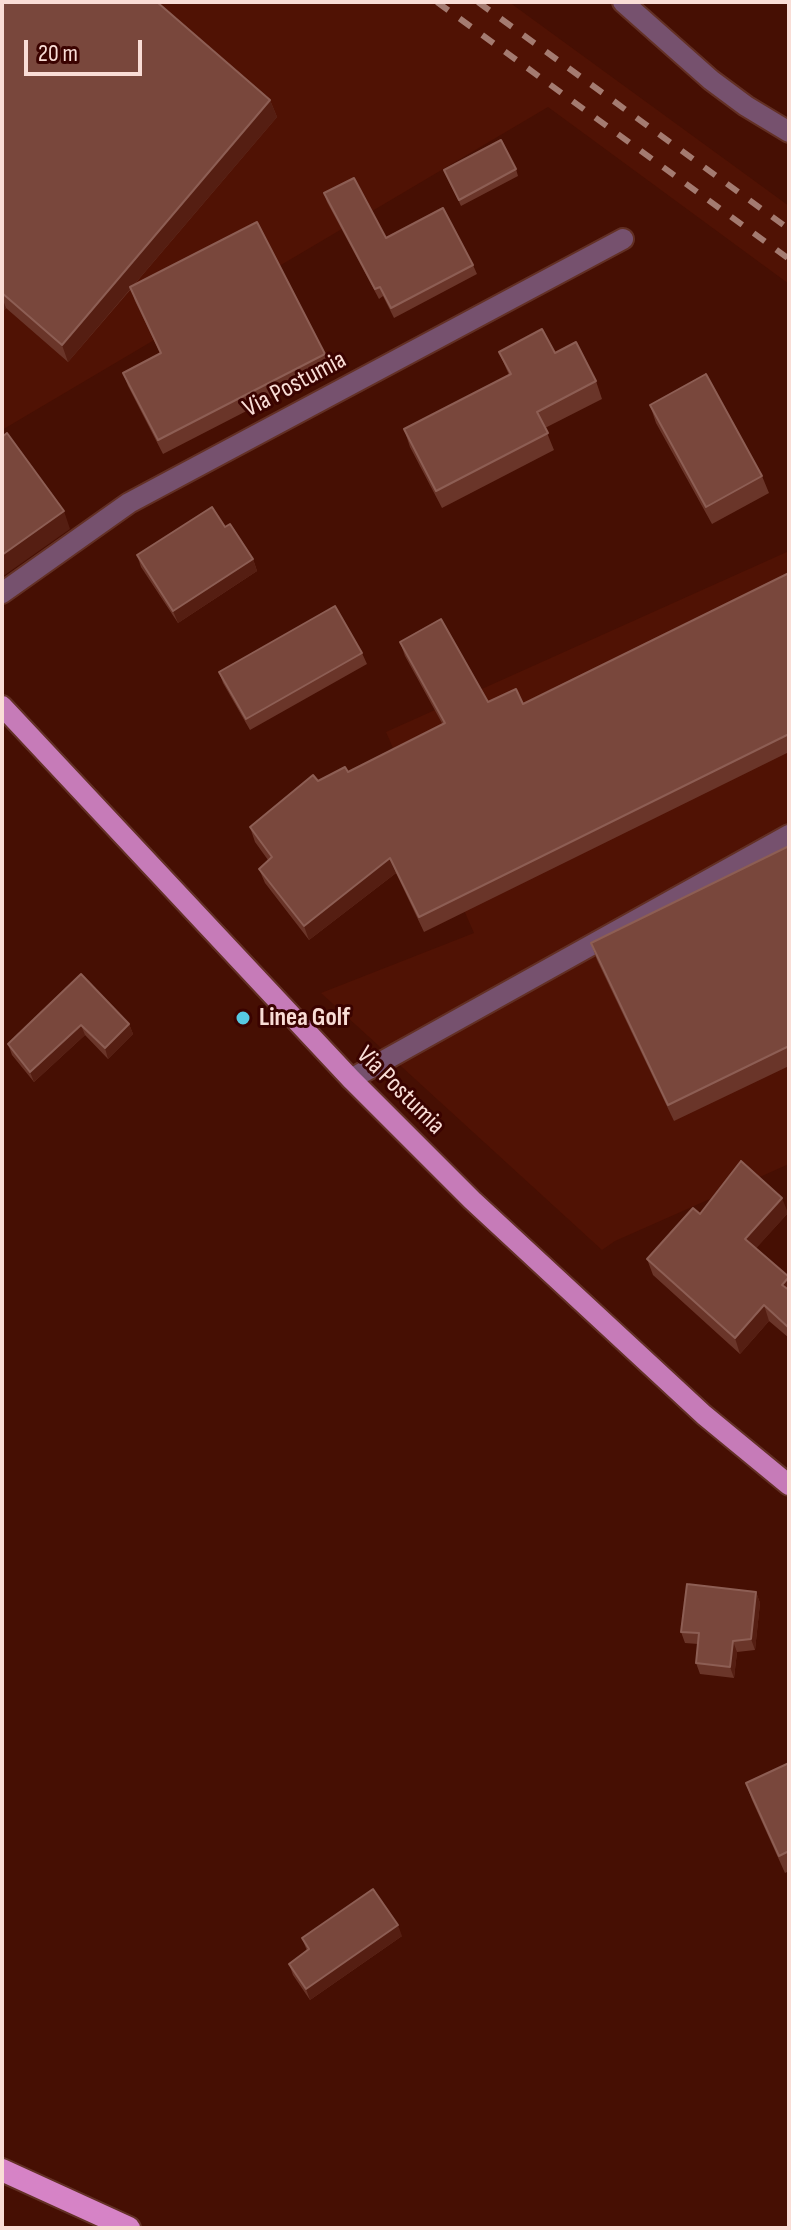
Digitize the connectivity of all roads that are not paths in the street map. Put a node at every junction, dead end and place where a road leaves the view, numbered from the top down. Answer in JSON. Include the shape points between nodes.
{"nodes":[{"id":1,"x":623,"y":2,"type":"edge"},
{"id":2,"x":789,"y":132,"type":"edge"},
{"id":3,"x":623,"y":239,"type":"dead end"},
{"id":4,"x":2,"y":593,"type":"edge"},
{"id":5,"x":2,"y":706,"type":"edge"},
{"id":6,"x":789,"y":835,"type":"edge"},
{"id":7,"x":351,"y":1079,"type":"junction"},
{"id":8,"x":789,"y":1485,"type":"edge"},
{"id":9,"x":2,"y":2170,"type":"edge"},
{"id":10,"x":129,"y":2228,"type":"edge"}],
"edges":[{"from":1,"to":2,"type":"street","via":[[711,80]]},
{"from":3,"to":4,"type":"street","name":"Via Postumia","via":[[129,503]]},
{"from":5,"to":7,"type":"main road","name":"Via Postumia"},
{"from":6,"to":7,"type":"street"},
{"from":7,"to":8,"type":"main road","name":"Via Postumia","via":[[599,1319]]},
{"from":9,"to":10,"type":"highway"}]}
